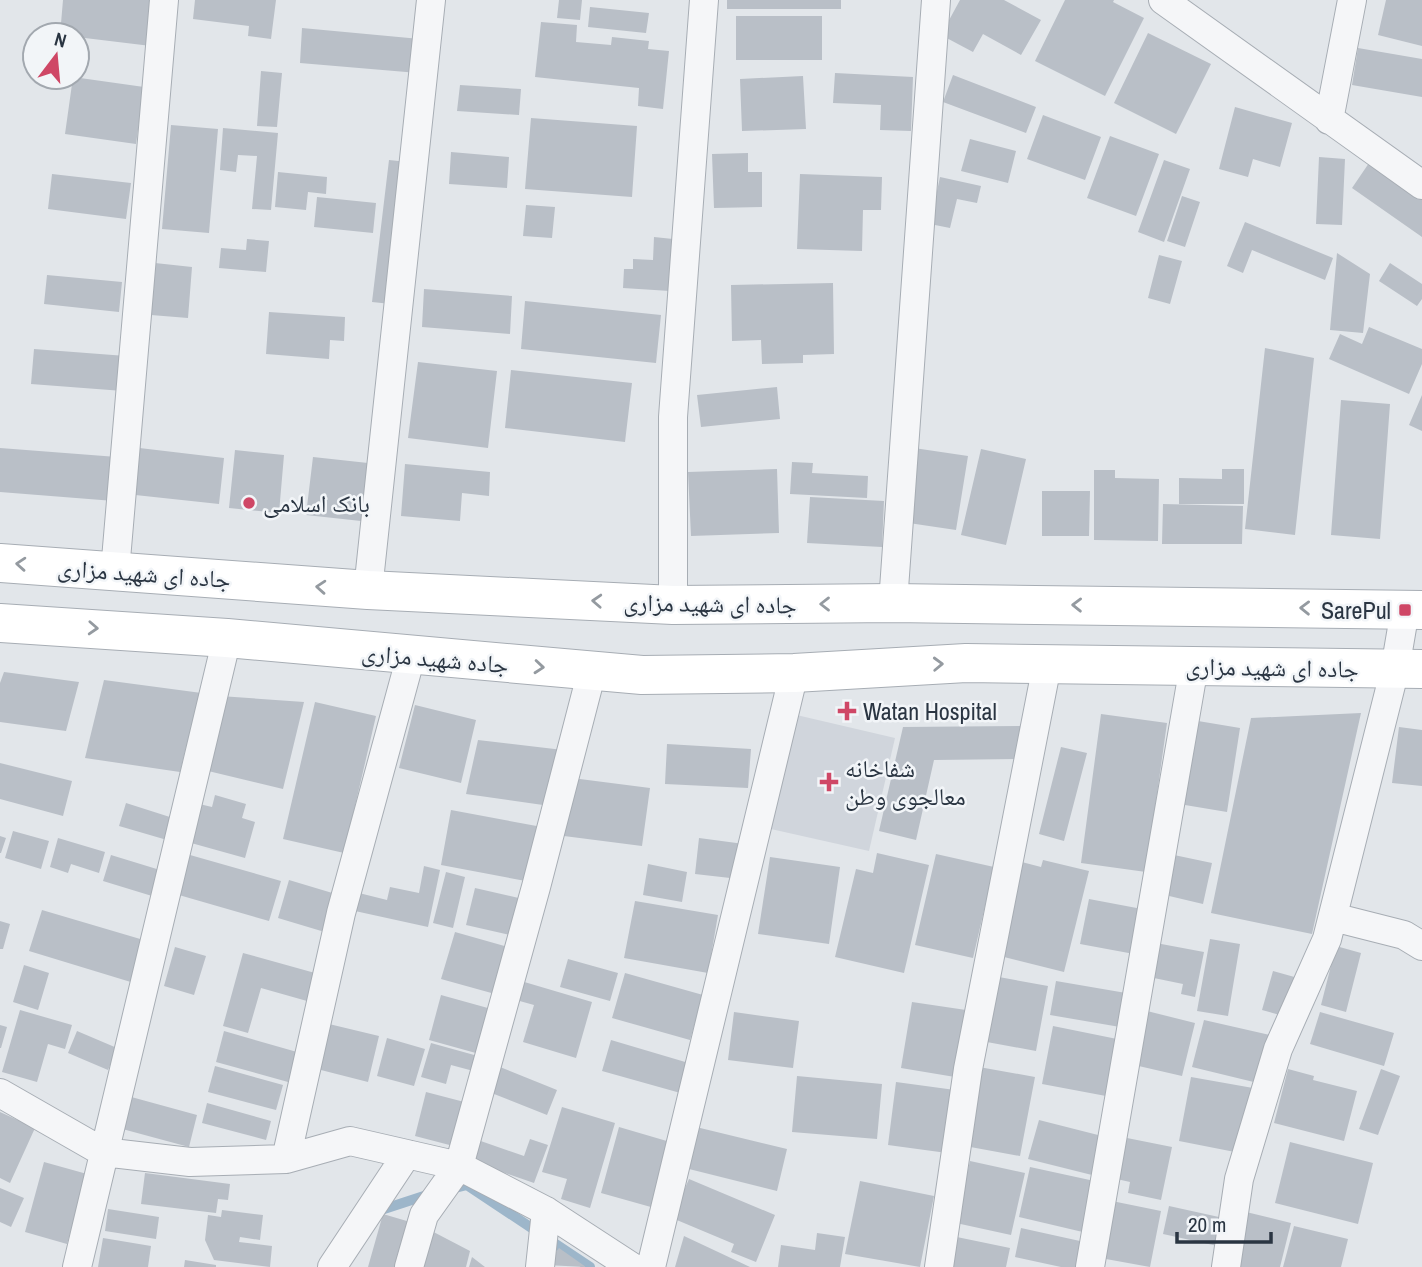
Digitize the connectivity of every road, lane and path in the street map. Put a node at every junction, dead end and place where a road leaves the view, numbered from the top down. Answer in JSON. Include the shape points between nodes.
{"nodes":[{"id":1,"x":164,"y":0,"type":"edge"},
{"id":2,"x":431,"y":0,"type":"edge"},
{"id":3,"x":704,"y":0,"type":"edge"},
{"id":4,"x":936,"y":0,"type":"edge"},
{"id":5,"x":1352,"y":0,"type":"edge"},
{"id":6,"x":1169,"y":3,"type":"edge"},
{"id":7,"x":1329,"y":120,"type":"junction"},
{"id":8,"x":1422,"y":185,"type":"edge"},
{"id":9,"x":0,"y":563,"type":"edge"},
{"id":10,"x":115,"y":571,"type":"junction"},
{"id":11,"x":368,"y":590,"type":"junction"},
{"id":12,"x":893,"y":603,"type":"junction"},
{"id":13,"x":673,"y":605,"type":"junction"},
{"id":14,"x":1414,"y":610,"type":"edge"},
{"id":15,"x":2,"y":628,"type":"edge"},
{"id":16,"x":227,"y":638,"type":"junction"},
{"id":17,"x":411,"y":656,"type":"junction"},
{"id":18,"x":1047,"y":665,"type":"junction"},
{"id":19,"x":1194,"y":666,"type":"junction"},
{"id":20,"x":870,"y":667,"type":"joint"},
{"id":21,"x":1408,"y":669,"type":"edge"},
{"id":22,"x":592,"y":671,"type":"junction"},
{"id":23,"x":794,"y":673,"type":"junction"},
{"id":24,"x":1333,"y":916,"type":"junction"},
{"id":25,"x":1422,"y":946,"type":"edge"},
{"id":26,"x":0,"y":1093,"type":"edge"},
{"id":27,"x":103,"y":1152,"type":"junction"},
{"id":28,"x":407,"y":1154,"type":"junction"},
{"id":29,"x":286,"y":1159,"type":"junction"},
{"id":30,"x":459,"y":1166,"type":"junction"},
{"id":31,"x":546,"y":1210,"type":"junction"},
{"id":32,"x":77,"y":1267,"type":"edge"},
{"id":33,"x":332,"y":1267,"type":"edge"},
{"id":34,"x":409,"y":1267,"type":"edge"},
{"id":35,"x":540,"y":1267,"type":"edge"},
{"id":36,"x":632,"y":1267,"type":"edge"},
{"id":37,"x":651,"y":1267,"type":"edge"},
{"id":38,"x":939,"y":1267,"type":"edge"},
{"id":39,"x":1090,"y":1267,"type":"edge"},
{"id":40,"x":1226,"y":1267,"type":"edge"}],
"edges":[{"from":1,"to":10,"type":"street"},
{"from":2,"to":11,"type":"street"},
{"from":3,"to":13,"type":"street","via":[[673,417]]},
{"from":4,"to":12,"type":"street"},
{"from":5,"to":7,"type":"street"},
{"from":6,"to":7,"type":"street"},
{"from":7,"to":8,"type":"street"},
{"from":10,"to":9,"type":"main road","name":"جاده ای شهید مزاری","one_way":true},
{"from":11,"to":10,"type":"main road","name":"جاده ای شهید مزاری","one_way":true},
{"from":13,"to":11,"type":"main road","name":"جاده ای شهید مزاری","one_way":true},
{"from":12,"to":13,"type":"main road","name":"جاده ای شهید مزاری","one_way":true},
{"from":14,"to":12,"type":"main road","name":"جاده ای شهید مزاری","one_way":true},
{"from":14,"to":21,"type":"street"},
{"from":15,"to":16,"type":"main road","name":"جاده شهید مزاری","one_way":true},
{"from":16,"to":17,"type":"main road","name":"جاده شهید مزاری"},
{"from":16,"to":27,"type":"street"},
{"from":17,"to":22,"type":"main road","name":"جاده شهید مزاری","one_way":true},
{"from":17,"to":29,"type":"street","via":[[341,913]]},
{"from":18,"to":19,"type":"main road","name":"جاده ای شهید مزاری"},
{"from":20,"to":18,"type":"main road","name":"جاده ای شهید مزاری","one_way":true},
{"from":18,"to":38,"type":"street","via":[[968,1069]]},
{"from":19,"to":21,"type":"main road","name":"جاده ای شهید مزاری"},
{"from":19,"to":39,"type":"street"},
{"from":20,"to":23,"type":"main road","name":"جاده شهید مزاری"},
{"from":21,"to":24,"type":"street"},
{"from":22,"to":23,"type":"main road","name":"جاده شهید مزاری","via":[[642,675]]},
{"from":22,"to":30,"type":"street"},
{"from":23,"to":37,"type":"street"},
{"from":24,"to":25,"type":"street","via":[[1404,935]]},
{"from":24,"to":40,"type":"street","via":[[1278,1049],[1239,1179]]},
{"from":26,"to":27,"type":"street"},
{"from":27,"to":29,"type":"street","via":[[190,1162]]},
{"from":27,"to":32,"type":"street"},
{"from":28,"to":29,"type":"street","via":[[349,1141]]},
{"from":28,"to":30,"type":"street"},
{"from":28,"to":33,"type":"street"},
{"from":30,"to":31,"type":"street"},
{"from":30,"to":34,"type":"street","via":[[424,1215]]},
{"from":31,"to":35,"type":"street"},
{"from":31,"to":36,"type":"street"}]}
